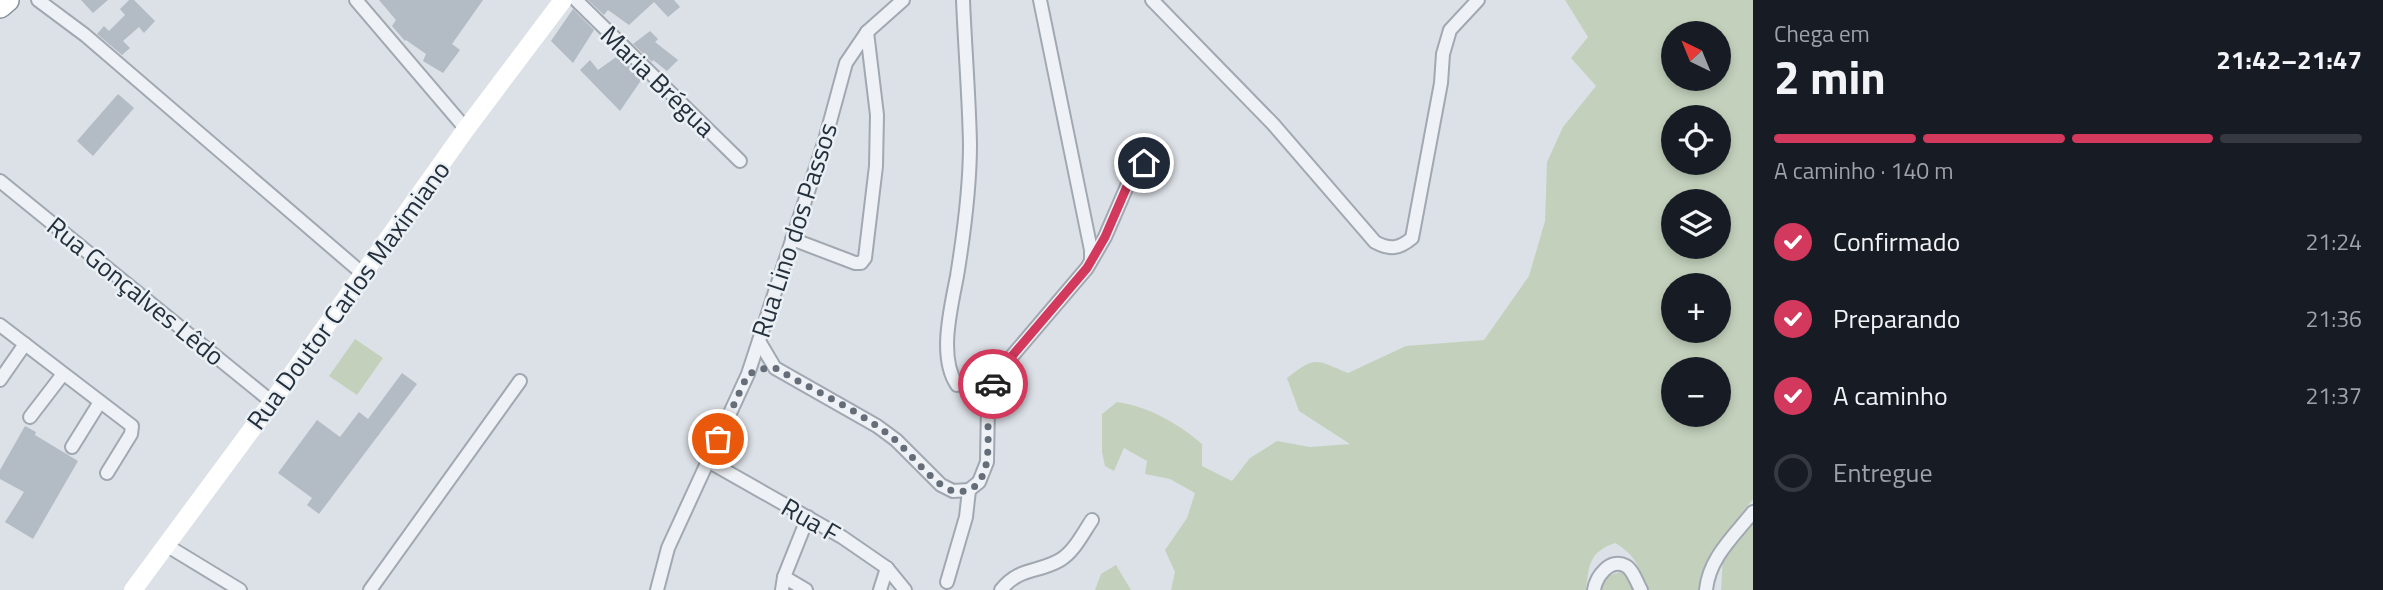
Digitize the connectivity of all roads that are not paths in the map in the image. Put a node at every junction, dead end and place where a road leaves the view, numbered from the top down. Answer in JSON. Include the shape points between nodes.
{"nodes":[{"id":1,"x":7,"y":0,"type":"edge"},
{"id":2,"x":38,"y":0,"type":"edge"},
{"id":3,"x":356,"y":0,"type":"edge"},
{"id":4,"x":563,"y":0,"type":"edge"},
{"id":5,"x":576,"y":0,"type":"edge"},
{"id":6,"x":903,"y":0,"type":"edge"},
{"id":7,"x":963,"y":0,"type":"edge"},
{"id":8,"x":1040,"y":0,"type":"edge"},
{"id":9,"x":1152,"y":0,"type":"edge"},
{"id":10,"x":1478,"y":0,"type":"edge"},
{"id":11,"x":0,"y":6,"type":"edge"},
{"id":12,"x":867,"y":32,"type":"junction"},
{"id":13,"x":466,"y":129,"type":"junction"},
{"id":14,"x":740,"y":161,"type":"dead end"},
{"id":15,"x":1144,"y":163,"type":"dead end"},
{"id":16,"x":0,"y":181,"type":"edge"},
{"id":17,"x":792,"y":239,"type":"junction"},
{"id":18,"x":1091,"y":260,"type":"junction"},
{"id":19,"x":363,"y":274,"type":"junction"},
{"id":20,"x":0,"y":325,"type":"edge"},
{"id":21,"x":758,"y":341,"type":"junction"},
{"id":22,"x":26,"y":344,"type":"junction"},
{"id":23,"x":775,"y":368,"type":"junction"},
{"id":24,"x":63,"y":374,"type":"junction"},
{"id":25,"x":748,"y":374,"type":"junction"},
{"id":26,"x":0,"y":380,"type":"edge"},
{"id":27,"x":520,"y":380,"type":"dead end"},
{"id":28,"x":957,"y":385,"type":"dead end"},
{"id":29,"x":100,"y":402,"type":"junction"},
{"id":30,"x":272,"y":402,"type":"junction"},
{"id":31,"x":30,"y":417,"type":"dead end"},
{"id":32,"x":72,"y":447,"type":"dead end"},
{"id":33,"x":708,"y":461,"type":"junction"},
{"id":34,"x":107,"y":473,"type":"dead end"},
{"id":35,"x":970,"y":490,"type":"junction"},
{"id":36,"x":1753,"y":512,"type":"edge"},
{"id":37,"x":808,"y":517,"type":"junction"},
{"id":38,"x":1092,"y":520,"type":"dead end"},
{"id":39,"x":166,"y":545,"type":"junction"},
{"id":40,"x":887,"y":568,"type":"junction"},
{"id":41,"x":947,"y":582,"type":"dead end"},
{"id":42,"x":783,"y":584,"type":"edge"},
{"id":43,"x":133,"y":590,"type":"edge"},
{"id":44,"x":240,"y":590,"type":"edge"},
{"id":45,"x":370,"y":590,"type":"edge"},
{"id":46,"x":657,"y":590,"type":"edge"},
{"id":47,"x":806,"y":590,"type":"edge"},
{"id":48,"x":880,"y":590,"type":"edge"},
{"id":49,"x":905,"y":590,"type":"edge"},
{"id":50,"x":1000,"y":590,"type":"edge"},
{"id":51,"x":1594,"y":590,"type":"edge"},
{"id":52,"x":1641,"y":590,"type":"edge"},
{"id":53,"x":1706,"y":590,"type":"edge"}],
"edges":[{"from":1,"to":11,"type":"highway"},
{"from":2,"to":19,"type":"street","via":[[85,35]]},
{"from":3,"to":13,"type":"street"},
{"from":4,"to":13,"type":"main road","name":"Rua Doutor Carlos Maximiano"},
{"from":5,"to":14,"type":"street","name":"Maria Brégua"},
{"from":6,"to":12,"type":"street","name":"Rua Lino dos Passos"},
{"from":7,"to":28,"type":"street","via":[[970,146],[965,227],[947,354]]},
{"from":8,"to":18,"type":"street"},
{"from":9,"to":10,"type":"street","via":[[1273,124],[1375,242],[1394,248],[1412,238],[1450,30]]},
{"from":12,"to":17,"type":"street","name":"Rua Lino dos Passos","via":[[846,63]]},
{"from":12,"to":17,"type":"street","via":[[877,128],[865,258],[861,263]]},
{"from":13,"to":19,"type":"main road","name":"Rua Doutor Carlos Maximiano"},
{"from":15,"to":18,"type":"street","via":[[1128,184]]},
{"from":16,"to":30,"type":"street","name":"Rua Gonçalves Lêdo"},
{"from":17,"to":21,"type":"street","name":"Rua Lino dos Passos"},
{"from":18,"to":35,"type":"street","via":[[992,386],[987,462],[979,482]]},
{"from":19,"to":30,"type":"main road","name":"Rua Doutor Carlos Maximiano"},
{"from":20,"to":22,"type":"street"},
{"from":21,"to":23,"type":"street"},
{"from":21,"to":25,"type":"street","name":"Rua Lino dos Passos"},
{"from":22,"to":24,"type":"street"},
{"from":22,"to":26,"type":"street"},
{"from":23,"to":25,"type":"street"},
{"from":23,"to":35,"type":"street","via":[[877,426],[941,485],[953,491]]},
{"from":24,"to":29,"type":"street"},
{"from":24,"to":31,"type":"street"},
{"from":25,"to":33,"type":"street","name":"Rua Lino dos Passos"},
{"from":27,"to":45,"type":"street"},
{"from":29,"to":32,"type":"street"},
{"from":29,"to":34,"type":"street","via":[[132,426]]},
{"from":30,"to":39,"type":"main road","name":"Rua Doutor Carlos Maximiano"},
{"from":33,"to":37,"type":"street","name":"Rua F"},
{"from":33,"to":46,"type":"street","name":"Rua Lino dos Passos","via":[[668,548]]},
{"from":35,"to":41,"type":"street"},
{"from":36,"to":53,"type":"street","via":[[1720,553]]},
{"from":37,"to":40,"type":"street","name":"Rua F"},
{"from":37,"to":42,"type":"street"},
{"from":38,"to":50,"type":"street","via":[[1064,557],[1017,574]]},
{"from":39,"to":43,"type":"main road","name":"Rua Doutor Carlos Maximiano"},
{"from":39,"to":44,"type":"street"},
{"from":40,"to":48,"type":"street"},
{"from":40,"to":49,"type":"street","name":"Rua F"},
{"from":42,"to":47,"type":"street"},
{"from":51,"to":52,"type":"street","via":[[1600,574],[1619,564],[1629,569]]}]}
